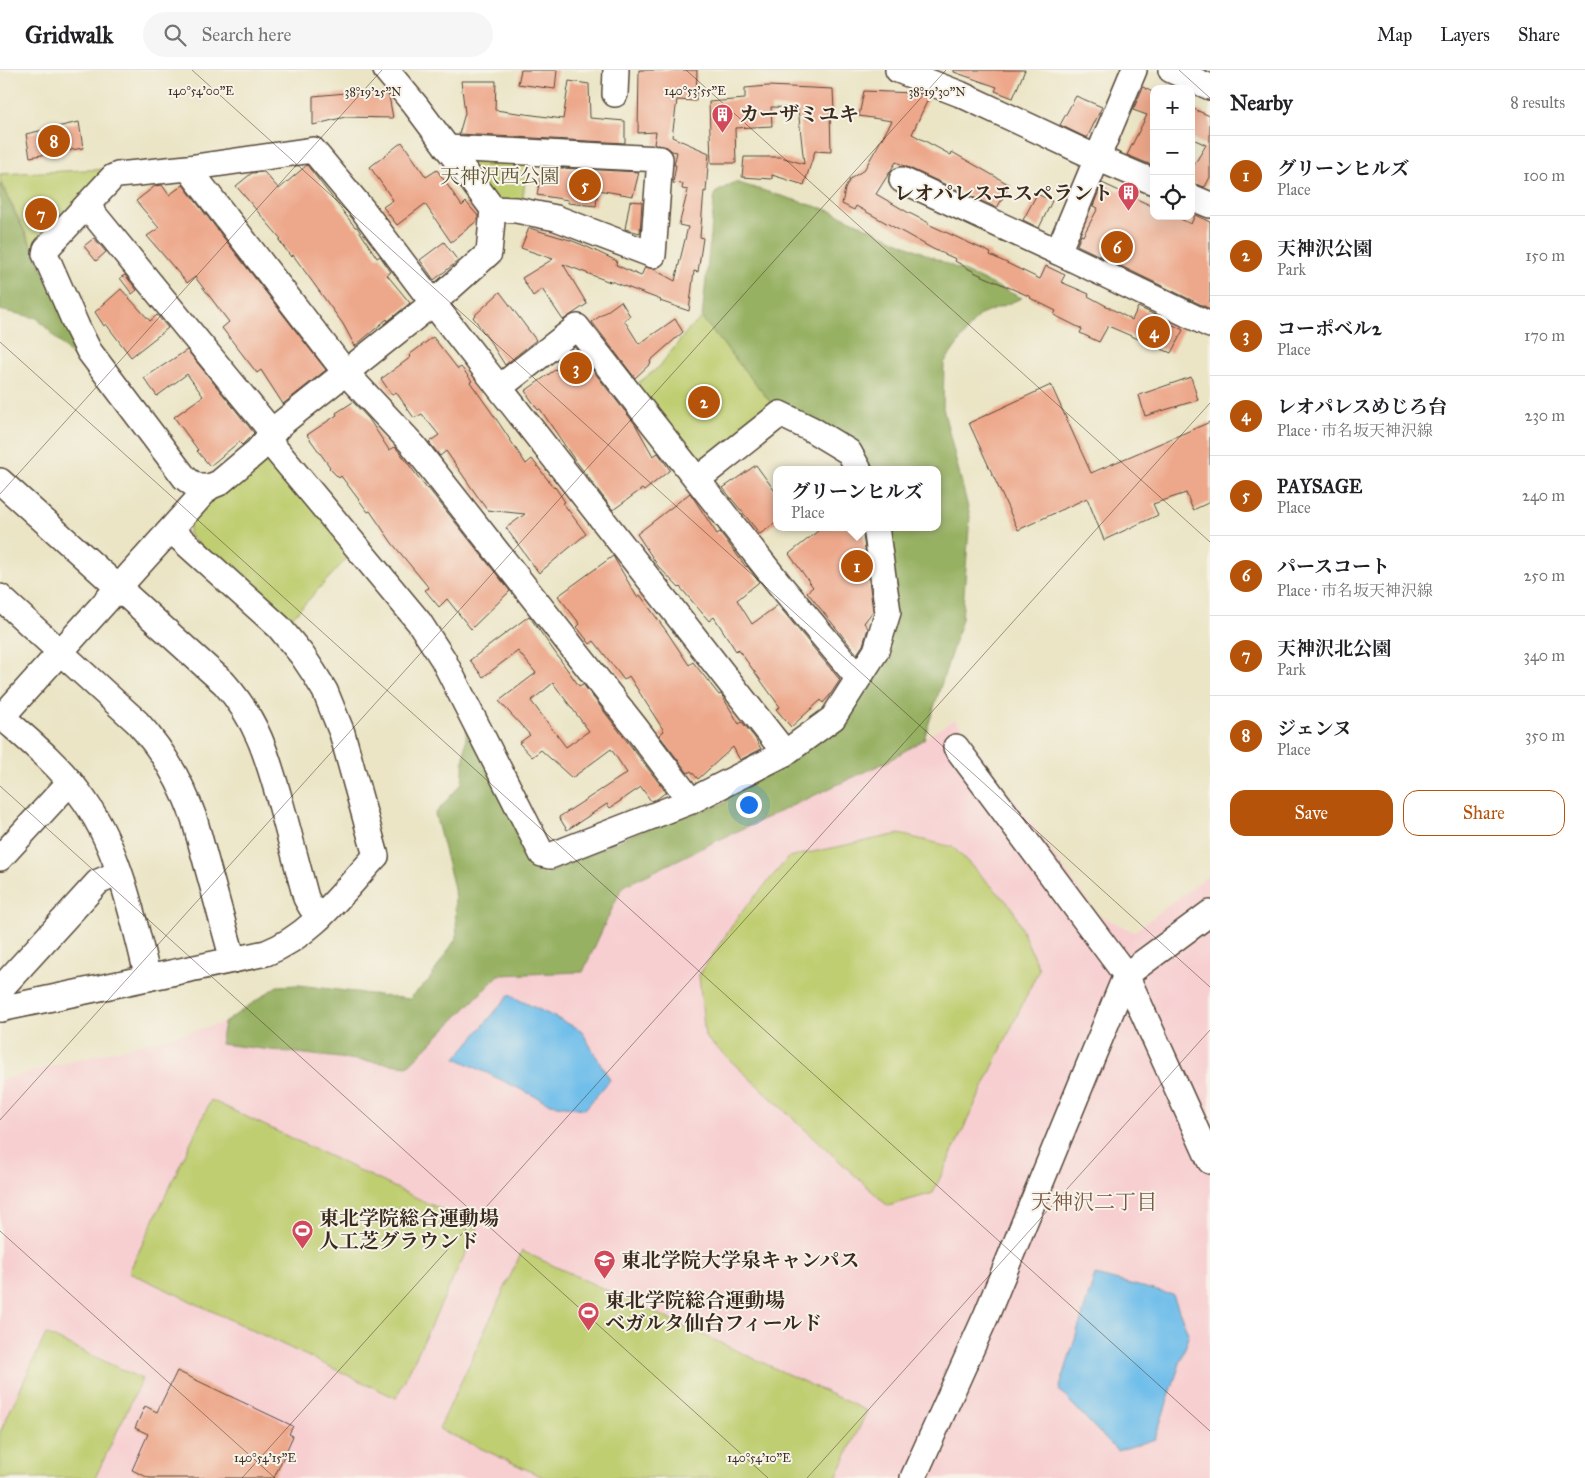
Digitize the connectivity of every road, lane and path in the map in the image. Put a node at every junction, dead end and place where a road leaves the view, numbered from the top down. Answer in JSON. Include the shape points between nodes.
{"nodes":[{"id":1,"x":386,"y":70,"type":"edge"},
{"id":2,"x":898,"y":70,"type":"edge"},
{"id":3,"x":1134,"y":70,"type":"edge"},
{"id":4,"x":1171,"y":70,"type":"edge"},
{"id":5,"x":1210,"y":87,"type":"edge"},
{"id":6,"x":447,"y":148,"type":"junction"},
{"id":7,"x":1097,"y":158,"type":"junction"},
{"id":8,"x":188,"y":168,"type":"junction"},
{"id":9,"x":902,"y":180,"type":"dead end"},
{"id":10,"x":1150,"y":180,"type":"edge"},
{"id":11,"x":1195,"y":199,"type":"edge"},
{"id":12,"x":1210,"y":205,"type":"edge"},
{"id":13,"x":87,"y":206,"type":"junction"},
{"id":14,"x":493,"y":209,"type":"junction"},
{"id":15,"x":1058,"y":252,"type":"junction"},
{"id":16,"x":433,"y":303,"type":"junction"},
{"id":17,"x":1210,"y":325,"type":"edge"},
{"id":18,"x":346,"y":373,"type":"junction"},
{"id":19,"x":500,"y":387,"type":"junction"},
{"id":20,"x":270,"y":436,"type":"junction"},
{"id":21,"x":857,"y":466,"type":"edge"},
{"id":22,"x":698,"y":479,"type":"junction"},
{"id":23,"x":0,"y":481,"type":"edge"},
{"id":24,"x":209,"y":487,"type":"junction"},
{"id":25,"x":171,"y":530,"type":"junction"},
{"id":26,"x":877,"y":531,"type":"edge"},
{"id":27,"x":118,"y":588,"type":"junction"},
{"id":28,"x":0,"y":597,"type":"edge"},
{"id":29,"x":61,"y":652,"type":"junction"},
{"id":30,"x":858,"y":678,"type":"junction"},
{"id":31,"x":1,"y":717,"type":"edge"},
{"id":32,"x":956,"y":747,"type":"dead end"},
{"id":33,"x":785,"y":752,"type":"junction"},
{"id":34,"x":70,"y":782,"type":"junction"},
{"id":35,"x":691,"y":801,"type":"junction"},
{"id":36,"x":0,"y":858,"type":"edge"},
{"id":37,"x":119,"y":873,"type":"junction"},
{"id":38,"x":1210,"y":913,"type":"edge"},
{"id":39,"x":320,"y":917,"type":"junction"},
{"id":40,"x":233,"y":960,"type":"junction"},
{"id":41,"x":1126,"y":975,"type":"junction"},
{"id":42,"x":148,"y":978,"type":"junction"},
{"id":43,"x":1,"y":1009,"type":"edge"},
{"id":44,"x":1210,"y":1161,"type":"edge"},
{"id":45,"x":912,"y":1478,"type":"edge"}],
"edges":[{"from":1,"to":6,"type":"street"},
{"from":2,"to":7,"type":"street","via":[[960,94]]},
{"from":3,"to":7,"type":"street"},
{"from":4,"to":5,"type":"street"},
{"from":6,"to":14,"type":"street"},
{"from":6,"to":14,"type":"street","via":[[660,159],[652,255],[556,218]]},
{"from":7,"to":10,"type":"street"},
{"from":7,"to":15,"type":"street"},
{"from":8,"to":13,"type":"street","via":[[118,175]]},
{"from":8,"to":16,"type":"street","via":[[313,150]]},
{"from":8,"to":18,"type":"street"},
{"from":9,"to":15,"type":"street"},
{"from":11,"to":12,"type":"street"},
{"from":13,"to":20,"type":"street"},
{"from":13,"to":24,"type":"street","via":[[46,249],[45,254],[77,328],[88,351],[186,478],[193,484]]},
{"from":14,"to":16,"type":"street","via":[[489,253]]},
{"from":15,"to":17,"type":"street"},
{"from":16,"to":18,"type":"street"},
{"from":16,"to":19,"type":"street"},
{"from":18,"to":20,"type":"street"},
{"from":18,"to":35,"type":"street","via":[[413,445]]},
{"from":19,"to":22,"type":"street","via":[[578,327]]},
{"from":19,"to":33,"type":"street"},
{"from":20,"to":24,"type":"street","via":[[219,483]]},
{"from":20,"to":35,"type":"street","via":[[428,633],[542,854],[550,856]]},
{"from":21,"to":22,"type":"street","via":[[849,452],[780,414]]},
{"from":22,"to":30,"type":"street","via":[[780,585]]},
{"from":23,"to":27,"type":"street"},
{"from":24,"to":25,"type":"street"},
{"from":25,"to":27,"type":"street"},
{"from":25,"to":39,"type":"street","via":[[266,615],[291,642],[325,691],[342,732],[376,856]]},
{"from":26,"to":30,"type":"street","via":[[888,612],[876,651]]},
{"from":27,"to":29,"type":"street"},
{"from":27,"to":39,"type":"street","via":[[224,683],[246,712],[267,755],[306,898]]},
{"from":28,"to":29,"type":"street"},
{"from":29,"to":31,"type":"street"},
{"from":29,"to":40,"type":"street","via":[[149,734],[170,764],[197,828]]},
{"from":30,"to":33,"type":"street","via":[[833,718]]},
{"from":31,"to":34,"type":"street"},
{"from":32,"to":41,"type":"street"},
{"from":33,"to":35,"type":"street"},
{"from":34,"to":36,"type":"street"},
{"from":34,"to":37,"type":"street","via":[[101,827]]},
{"from":37,"to":42,"type":"street"},
{"from":37,"to":43,"type":"street","via":[[98,882],[4,985]]},
{"from":38,"to":41,"type":"street"},
{"from":39,"to":40,"type":"street","via":[[276,950]]},
{"from":40,"to":42,"type":"street"},
{"from":41,"to":44,"type":"street"},
{"from":41,"to":45,"type":"street","via":[[986,1316]]},
{"from":42,"to":43,"type":"street"}]}
